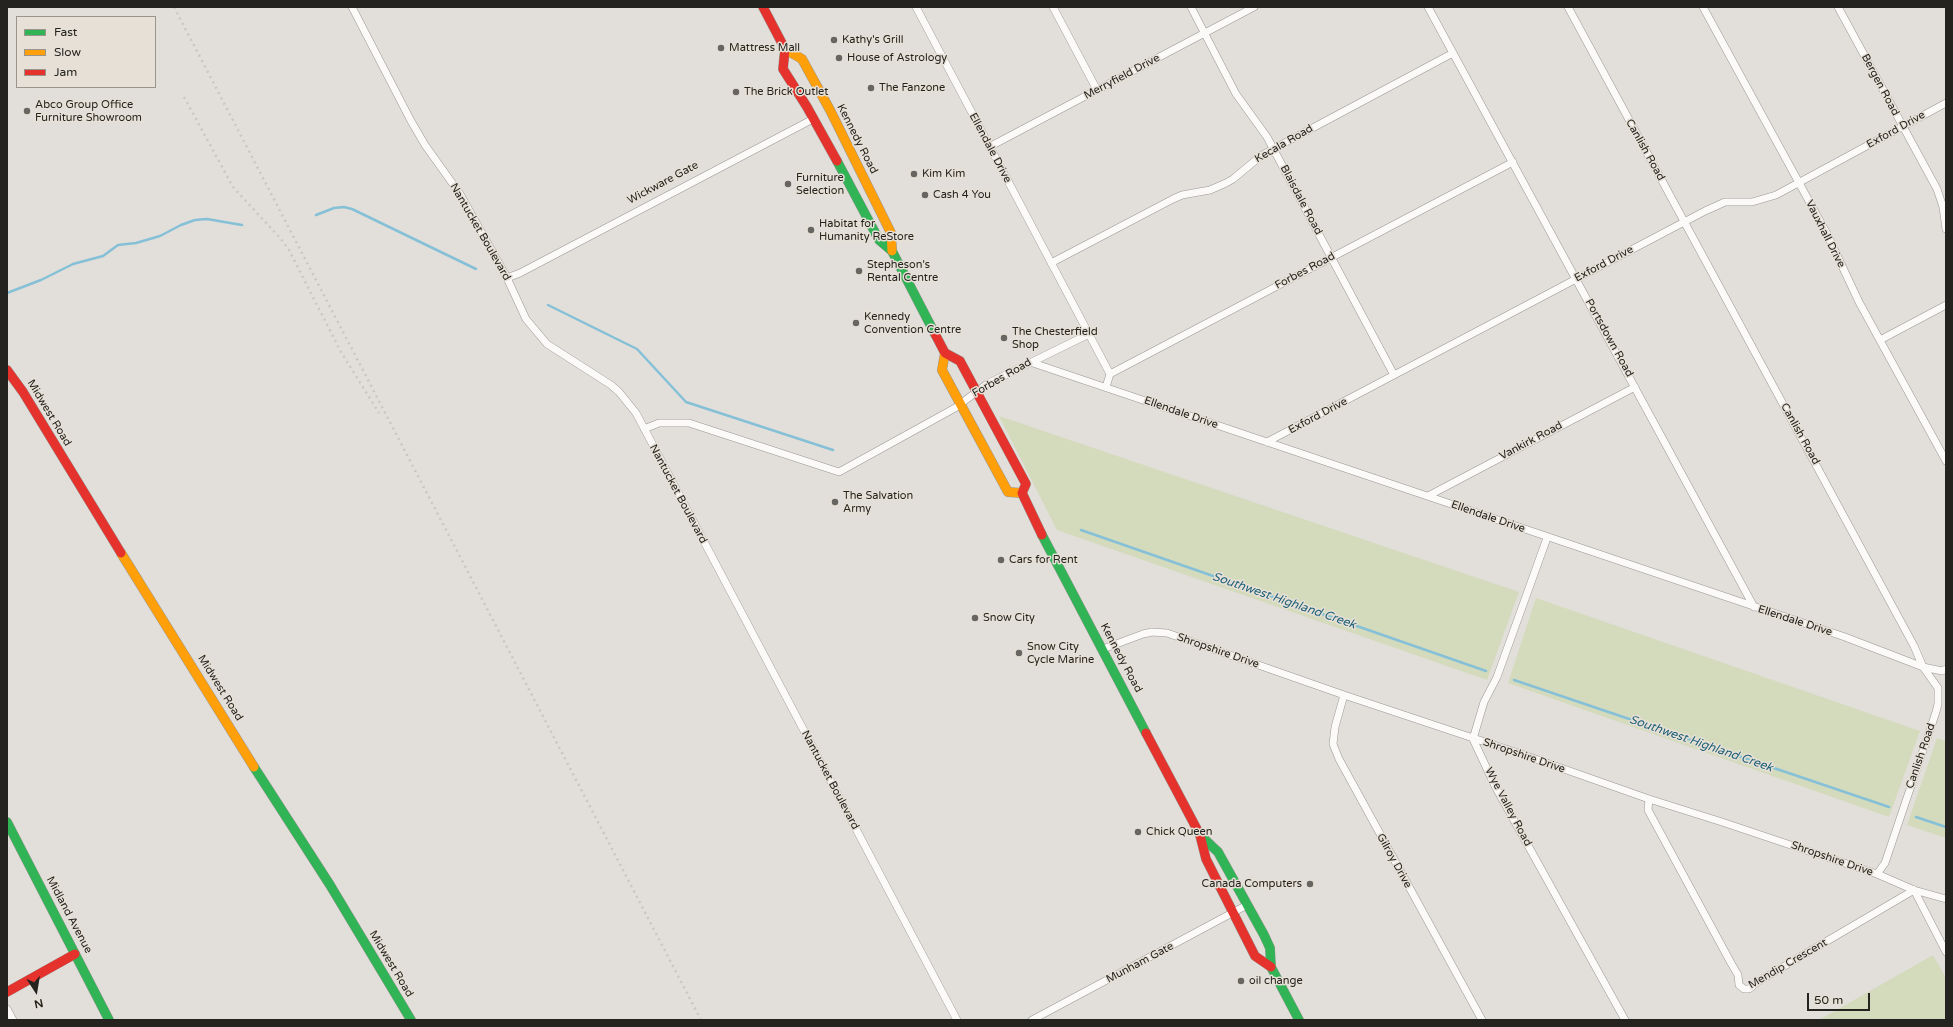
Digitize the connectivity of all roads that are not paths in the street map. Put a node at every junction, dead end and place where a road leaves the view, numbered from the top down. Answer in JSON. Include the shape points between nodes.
{"nodes":[{"id":1,"x":352,"y":7,"type":"edge"},
{"id":2,"x":763,"y":7,"type":"edge"},
{"id":3,"x":916,"y":7,"type":"edge"},
{"id":4,"x":1053,"y":7,"type":"edge"},
{"id":5,"x":1191,"y":7,"type":"edge"},
{"id":6,"x":1254,"y":7,"type":"edge"},
{"id":7,"x":1428,"y":7,"type":"edge"},
{"id":8,"x":1568,"y":7,"type":"edge"},
{"id":9,"x":1704,"y":7,"type":"edge"},
{"id":10,"x":1838,"y":7,"type":"edge"},
{"id":11,"x":1205,"y":33,"type":"junction"},
{"id":12,"x":785,"y":49,"type":"junction"},
{"id":13,"x":1453,"y":53,"type":"junction"},
{"id":14,"x":1097,"y":90,"type":"junction"},
{"id":15,"x":1946,"y":103,"type":"edge"},
{"id":16,"x":830,"y":110,"type":"junction"},
{"id":17,"x":813,"y":119,"type":"junction"},
{"id":18,"x":1902,"y":127,"type":"junction"},
{"id":19,"x":990,"y":147,"type":"junction"},
{"id":20,"x":1274,"y":148,"type":"junction"},
{"id":21,"x":1513,"y":162,"type":"junction"},
{"id":22,"x":1799,"y":183,"type":"junction"},
{"id":23,"x":1684,"y":222,"type":"junction"},
{"id":24,"x":1946,"y":229,"type":"edge"},
{"id":25,"x":892,"y":250,"type":"junction"},
{"id":26,"x":1331,"y":258,"type":"junction"},
{"id":27,"x":1051,"y":263,"type":"junction"},
{"id":28,"x":507,"y":278,"type":"junction"},
{"id":29,"x":1576,"y":279,"type":"junction"},
{"id":30,"x":1946,"y":305,"type":"edge"},
{"id":31,"x":1089,"y":334,"type":"junction"},
{"id":32,"x":1880,"y":340,"type":"junction"},
{"id":33,"x":945,"y":353,"type":"junction"},
{"id":34,"x":1030,"y":362,"type":"junction"},
{"id":35,"x":7,"y":370,"type":"edge"},
{"id":36,"x":1110,"y":374,"type":"junction"},
{"id":37,"x":1394,"y":375,"type":"junction"},
{"id":38,"x":1106,"y":387,"type":"junction"},
{"id":39,"x":1635,"y":387,"type":"junction"},
{"id":40,"x":976,"y":391,"type":"junction"},
{"id":41,"x":960,"y":404,"type":"junction"},
{"id":42,"x":644,"y":429,"type":"junction"},
{"id":43,"x":1267,"y":442,"type":"junction"},
{"id":44,"x":1946,"y":460,"type":"edge"},
{"id":45,"x":1022,"y":493,"type":"junction"},
{"id":46,"x":1428,"y":496,"type":"junction"},
{"id":47,"x":1547,"y":538,"type":"junction"},
{"id":48,"x":1754,"y":607,"type":"junction"},
{"id":49,"x":1103,"y":649,"type":"junction"},
{"id":50,"x":1923,"y":667,"type":"junction"},
{"id":51,"x":1946,"y":669,"type":"edge"},
{"id":52,"x":1344,"y":695,"type":"junction"},
{"id":53,"x":1473,"y":739,"type":"junction"},
{"id":54,"x":1649,"y":799,"type":"junction"},
{"id":55,"x":7,"y":822,"type":"edge"},
{"id":56,"x":1200,"y":835,"type":"junction"},
{"id":57,"x":1877,"y":874,"type":"junction"},
{"id":58,"x":1914,"y":890,"type":"junction"},
{"id":59,"x":1946,"y":899,"type":"edge"},
{"id":60,"x":1248,"y":905,"type":"junction"},
{"id":61,"x":1233,"y":913,"type":"junction"},
{"id":62,"x":1946,"y":952,"type":"edge"},
{"id":63,"x":75,"y":954,"type":"junction"},
{"id":64,"x":1271,"y":967,"type":"junction"},
{"id":65,"x":7,"y":992,"type":"edge"},
{"id":66,"x":7,"y":1009,"type":"edge"},
{"id":67,"x":13,"y":1020,"type":"edge"},
{"id":68,"x":109,"y":1020,"type":"edge"},
{"id":69,"x":412,"y":1020,"type":"edge"},
{"id":70,"x":956,"y":1020,"type":"edge"},
{"id":71,"x":1032,"y":1020,"type":"edge"},
{"id":72,"x":1299,"y":1020,"type":"edge"},
{"id":73,"x":1482,"y":1020,"type":"edge"},
{"id":74,"x":1625,"y":1020,"type":"edge"}],
"edges":[{"from":1,"to":28,"type":"street","name":"Nantucket Boulevard","via":[[411,121],[460,194]]},
{"from":2,"to":12,"type":"main road"},
{"from":3,"to":19,"type":"street","name":"Ellendale Drive"},
{"from":4,"to":14,"type":"street"},
{"from":5,"to":11,"type":"street","name":"Blaisdale Road"},
{"from":6,"to":11,"type":"street","name":"Merryfield Drive"},
{"from":7,"to":13,"type":"street","name":"Portsdown Road"},
{"from":8,"to":23,"type":"street","name":"Canlish Road"},
{"from":9,"to":22,"type":"street","name":"Vauxhall Drive"},
{"from":10,"to":18,"type":"street","name":"Bergen Road"},
{"from":11,"to":14,"type":"street","name":"Merryfield Drive"},
{"from":11,"to":20,"type":"street","name":"Blaisdale Road","via":[[1236,94]]},
{"from":12,"to":16,"type":"main road","name":"Kennedy Road","via":[[802,58]]},
{"from":12,"to":17,"type":"main road","name":"Kennedy Road","via":[[783,69]]},
{"from":13,"to":20,"type":"street","name":"Kecala Road"},
{"from":13,"to":21,"type":"street","name":"Portsdown Road"},
{"from":14,"to":19,"type":"street","name":"Merryfield Drive"},
{"from":15,"to":18,"type":"street","name":"Exford Drive"},
{"from":16,"to":17,"type":"main road","name":"Wickware Gate"},
{"from":16,"to":25,"type":"main road","name":"Kennedy Road","via":[[891,233]]},
{"from":17,"to":25,"type":"main road","name":"Kennedy Road","via":[[879,240]]},
{"from":17,"to":28,"type":"street","name":"Wickware Gate"},
{"from":18,"to":22,"type":"street","name":"Exford Drive"},
{"from":18,"to":24,"type":"street","name":"Bergen Road","via":[[1941,198]]},
{"from":19,"to":27,"type":"street","name":"Ellendale Drive"},
{"from":20,"to":26,"type":"street","name":"Blaisdale Road"},
{"from":20,"to":27,"type":"street","name":"Kecala Road","via":[[1226,183],[1210,190],[1182,195]]},
{"from":21,"to":26,"type":"street","name":"Forbes Road"},
{"from":21,"to":29,"type":"street","name":"Portsdown Road"},
{"from":22,"to":23,"type":"street","name":"Exford Drive","via":[[1760,201],[1718,204]]},
{"from":22,"to":32,"type":"street","name":"Vauxhall Drive"},
{"from":23,"to":29,"type":"street","name":"Exford Drive"},
{"from":23,"to":50,"type":"street","name":"Canlish Road","via":[[1914,646]]},
{"from":25,"to":33,"type":"main road","name":"Kennedy Road"},
{"from":26,"to":36,"type":"street","name":"Forbes Road"},
{"from":26,"to":37,"type":"street","name":"Blaisdale Road"},
{"from":27,"to":31,"type":"street","name":"Ellendale Drive"},
{"from":28,"to":42,"type":"street","name":"Nantucket Boulevard","via":[[526,319],[542,339],[619,392],[636,413]]},
{"from":29,"to":37,"type":"street","name":"Exford Drive"},
{"from":29,"to":39,"type":"street","name":"Portsdown Road"},
{"from":30,"to":32,"type":"street"},
{"from":31,"to":34,"type":"street","name":"Forbes Road"},
{"from":31,"to":36,"type":"street","name":"Ellendale Drive"},
{"from":32,"to":44,"type":"street","name":"Vauxhall Drive"},
{"from":33,"to":40,"type":"main road","name":"Kennedy Road","via":[[960,361]]},
{"from":33,"to":41,"type":"main road","via":[[942,370]]},
{"from":34,"to":38,"type":"street","name":"Ellendale Drive"},
{"from":34,"to":40,"type":"street","name":"Forbes Road"},
{"from":35,"to":69,"type":"main road","name":"Midwest Road"},
{"from":36,"to":38,"type":"street"},
{"from":37,"to":43,"type":"street","name":"Exford Drive"},
{"from":38,"to":43,"type":"street","name":"Ellendale Drive"},
{"from":39,"to":46,"type":"street","name":"Vankirk Road"},
{"from":39,"to":48,"type":"street","name":"Portsdown Road"},
{"from":40,"to":41,"type":"street","name":"Forbes Road"},
{"from":40,"to":45,"type":"main road","name":"Kennedy Road","via":[[1026,484]]},
{"from":41,"to":42,"type":"street","name":"Forbes Road","via":[[839,472],[689,423],[659,423]]},
{"from":41,"to":45,"type":"main road","via":[[1008,492]]},
{"from":42,"to":70,"type":"street","name":"Nantucket Boulevard"},
{"from":43,"to":46,"type":"street","name":"Ellendale Drive"},
{"from":45,"to":49,"type":"main road","name":"Kennedy Road"},
{"from":46,"to":47,"type":"street","name":"Ellendale Drive"},
{"from":47,"to":48,"type":"street","name":"Ellendale Drive"},
{"from":47,"to":53,"type":"street","via":[[1497,677],[1484,702]]},
{"from":48,"to":50,"type":"street","name":"Ellendale Drive","via":[[1845,637]]},
{"from":49,"to":52,"type":"street","name":"Shropshire Drive","via":[[1143,634],[1167,633]]},
{"from":49,"to":56,"type":"main road","name":"Kennedy Road"},
{"from":50,"to":51,"type":"street","name":"Ellendale Drive","via":[[1942,671]]},
{"from":50,"to":57,"type":"street","name":"Canlish Road","via":[[1938,688],[1938,704],[1885,863]]},
{"from":52,"to":53,"type":"street","name":"Shropshire Drive"},
{"from":52,"to":73,"type":"street","name":"Gilroy Drive","via":[[1333,744],[1339,759]]},
{"from":53,"to":54,"type":"street","name":"Shropshire Drive"},
{"from":53,"to":74,"type":"street","name":"Wye Valley Road","via":[[1495,786]]},
{"from":54,"to":57,"type":"street","name":"Shropshire Drive"},
{"from":54,"to":58,"type":"street","name":"Mendip Crescent","via":[[1648,810],[1744,989],[1749,989]]},
{"from":55,"to":63,"type":"main road","name":"Midland Avenue"},
{"from":56,"to":60,"type":"main road","name":"Kennedy Road","via":[[1218,852]]},
{"from":56,"to":61,"type":"main road","name":"Kennedy Road","via":[[1206,859]]},
{"from":57,"to":58,"type":"street","name":"Shropshire Drive"},
{"from":58,"to":59,"type":"street","name":"Shropshire Drive"},
{"from":58,"to":62,"type":"street"},
{"from":60,"to":61,"type":"street","name":"Munham Gate"},
{"from":60,"to":64,"type":"main road","name":"Kennedy Road","via":[[1270,948]]},
{"from":61,"to":64,"type":"main road","name":"Kennedy Road","via":[[1255,956]]},
{"from":61,"to":71,"type":"street","name":"Munham Gate"},
{"from":63,"to":65,"type":"main road"},
{"from":63,"to":68,"type":"main road","name":"Midland Avenue"},
{"from":64,"to":72,"type":"main road","name":"Kennedy Road"},
{"from":66,"to":67,"type":"street"}]}
